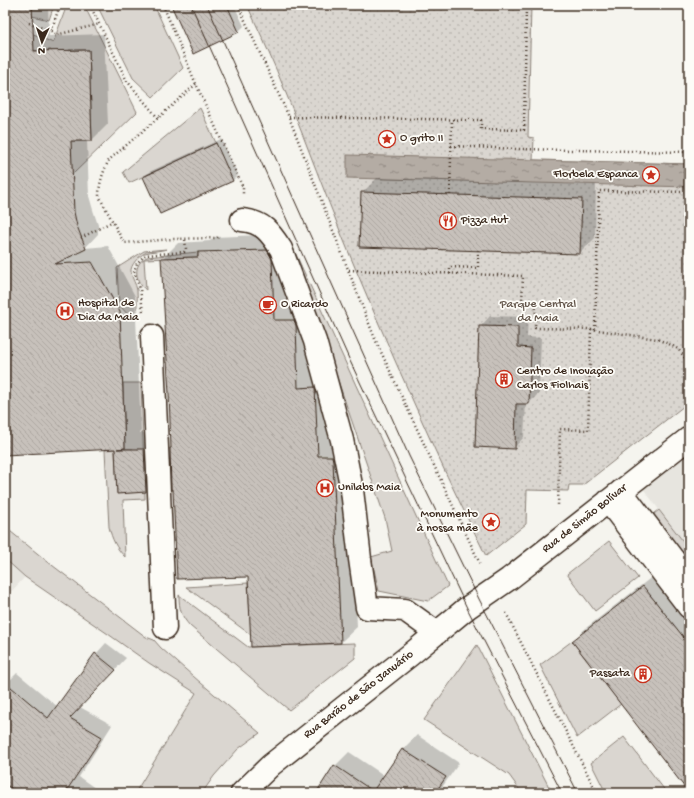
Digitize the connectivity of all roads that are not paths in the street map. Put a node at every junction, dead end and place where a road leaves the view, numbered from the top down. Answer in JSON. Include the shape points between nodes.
{"nodes":[{"id":1,"x":242,"y":220,"type":"road end"},
{"id":2,"x":152,"y":336,"type":"road end"},
{"id":3,"x":689,"y":438,"type":"edge"},
{"id":4,"x":614,"y":496,"type":"junction"},
{"id":5,"x":689,"y":580,"type":"edge"},
{"id":6,"x":479,"y":599,"type":"joint"},
{"id":7,"x":689,"y":608,"type":"edge"},
{"id":8,"x":166,"y":628,"type":"dead end"},
{"id":9,"x":437,"y":633,"type":"junction"},
{"id":10,"x":242,"y":793,"type":"edge"}],
"edges":[{"from":1,"to":9,"type":"street","via":[[264,227],[281,249],[315,341],[342,440],[352,490],[367,608],[405,610]]},
{"from":2,"to":8,"type":"street"},
{"from":3,"to":4,"type":"street","name":"Rua de Simão Bolívar"},
{"from":4,"to":5,"type":"street"},
{"from":4,"to":6,"type":"street","name":"Rua de Simão Bolívar","via":[[509,579]]},
{"from":4,"to":7,"type":"street"},
{"from":6,"to":9,"type":"street","name":"Rua Barão de São Januário"},
{"from":9,"to":10,"type":"street","name":"Rua Barão de São Januário","via":[[271,765]]}]}
